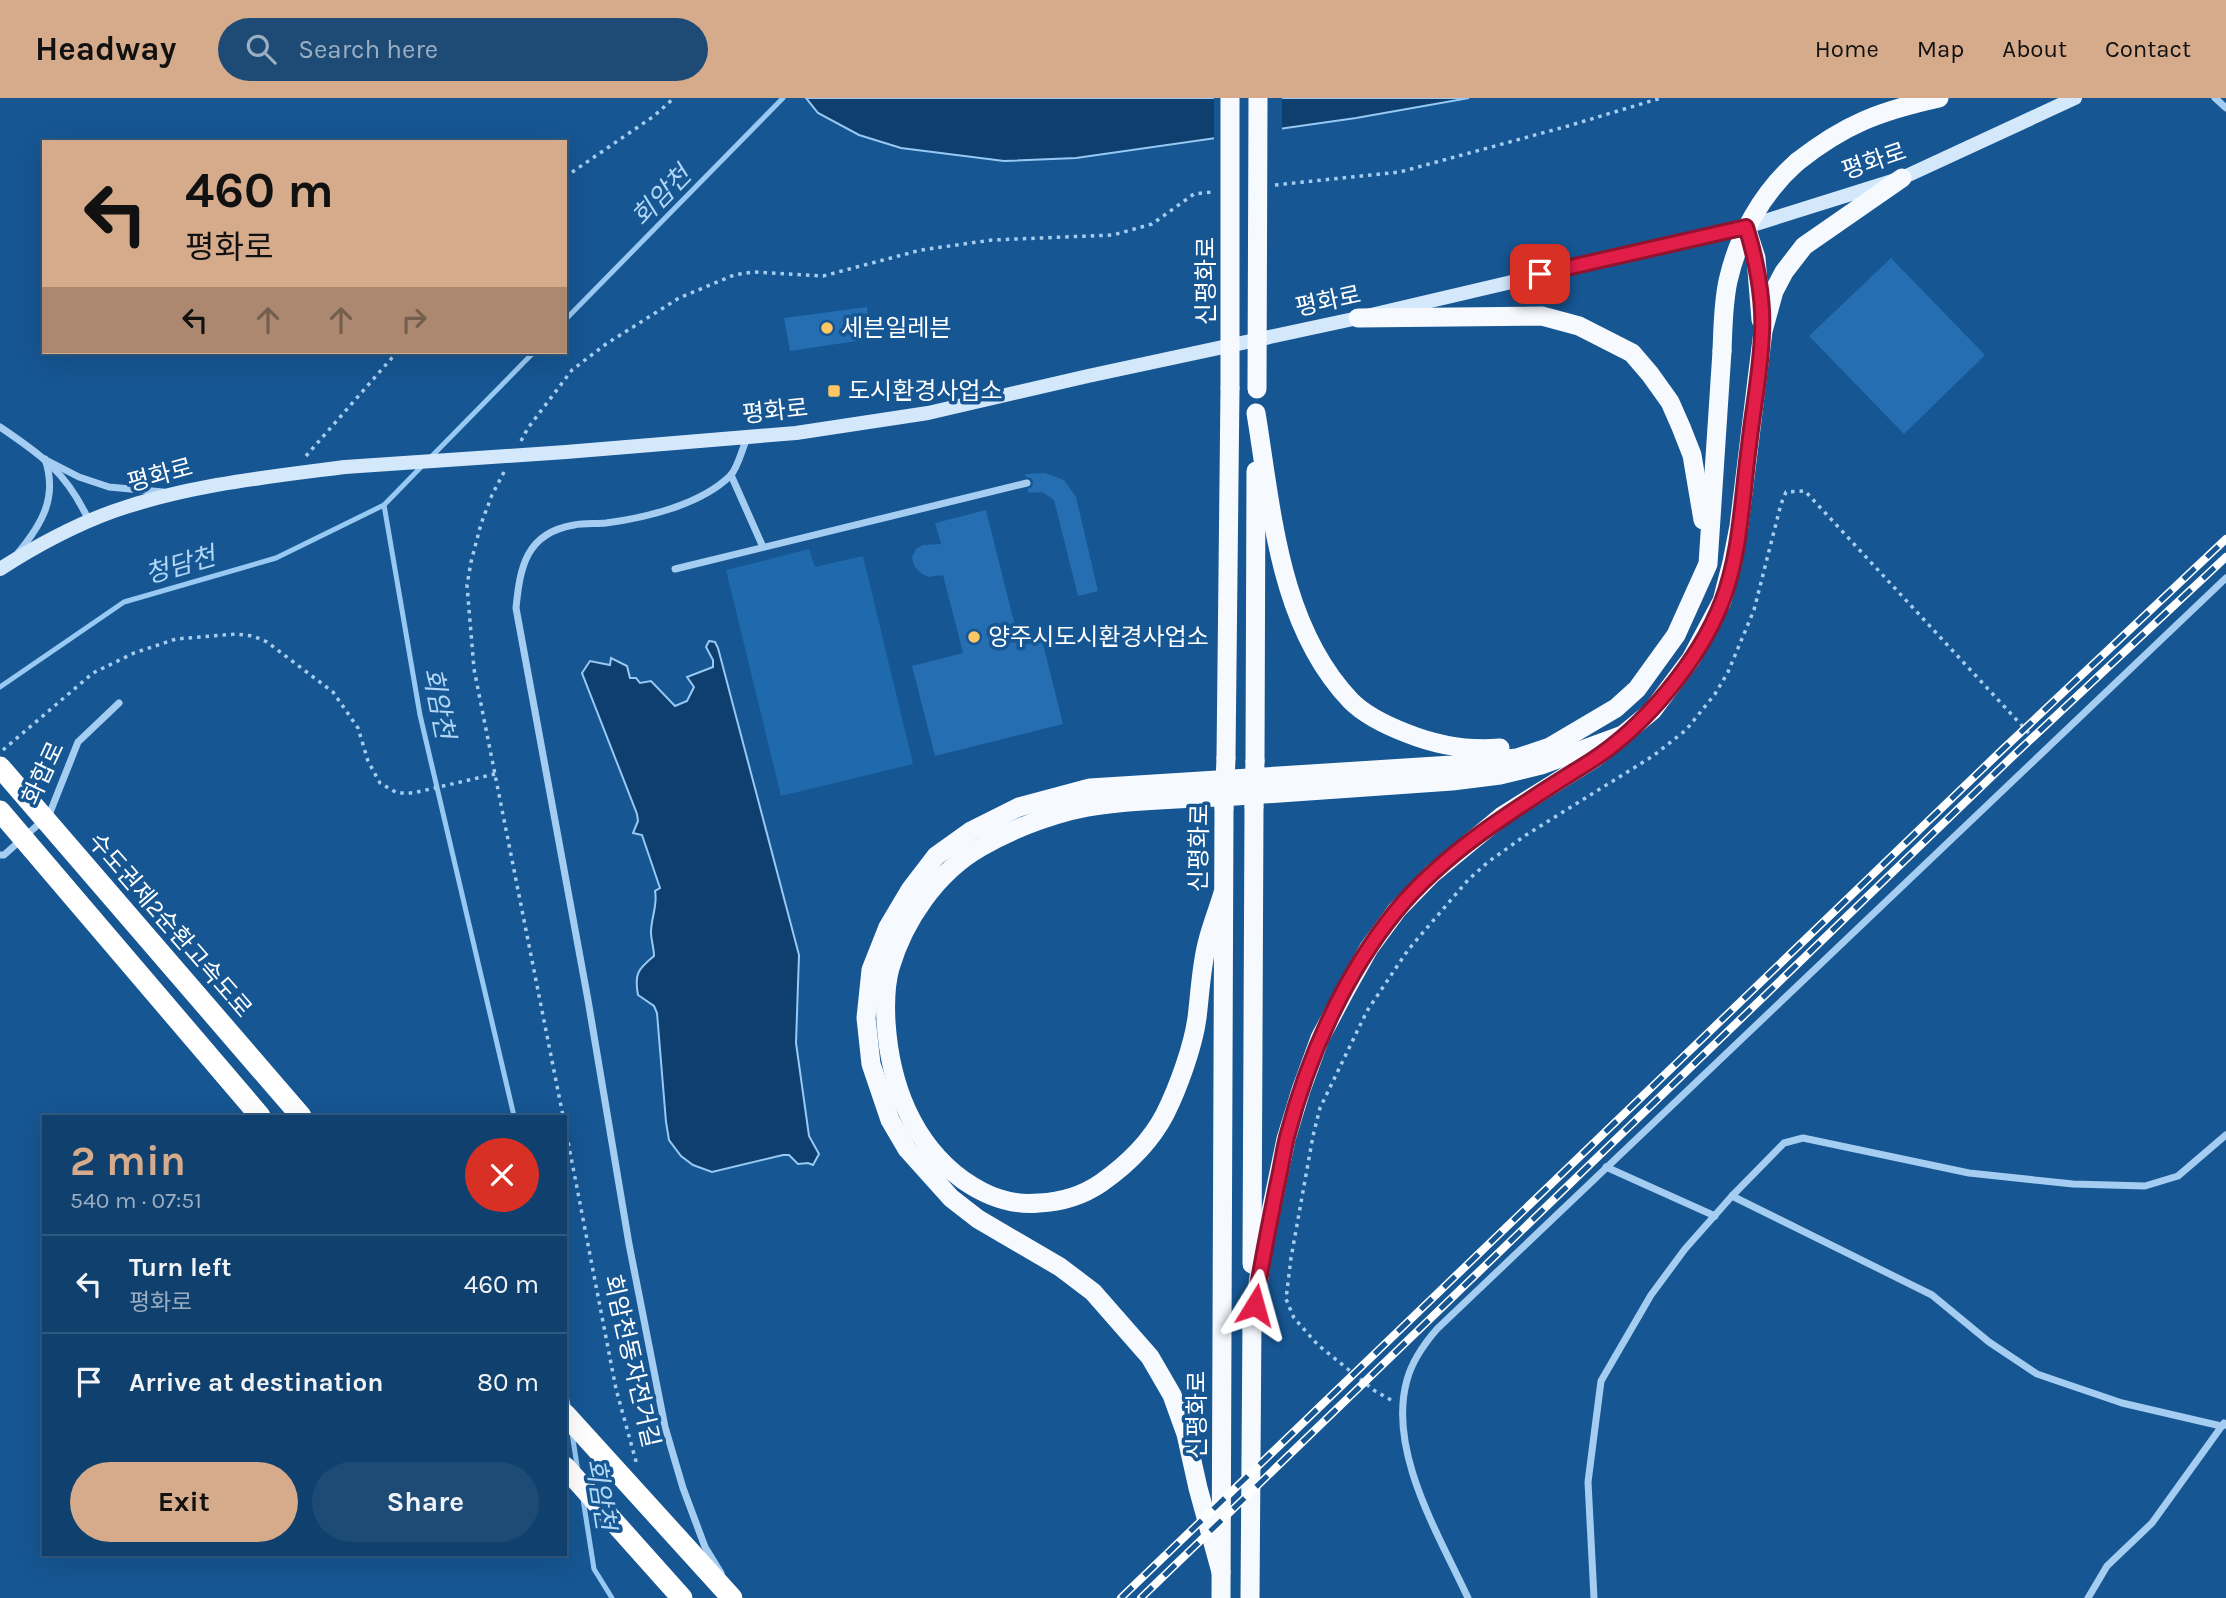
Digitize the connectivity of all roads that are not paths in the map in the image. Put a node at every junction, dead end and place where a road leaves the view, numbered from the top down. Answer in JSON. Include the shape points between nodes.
{"nodes":[{"id":1,"x":1230,"y":98,"type":"edge"},
{"id":2,"x":1258,"y":98,"type":"edge"},
{"id":3,"x":1939,"y":98,"type":"edge"},
{"id":4,"x":2075,"y":98,"type":"edge"},
{"id":5,"x":2215,"y":98,"type":"edge"},
{"id":6,"x":2226,"y":108,"type":"edge"},
{"id":7,"x":1902,"y":178,"type":"junction"},
{"id":8,"x":1746,"y":227,"type":"junction"},
{"id":9,"x":1358,"y":318,"type":"junction"},
{"id":10,"x":1763,"y":331,"type":"junction"},
{"id":11,"x":1256,"y":413,"type":"junction"},
{"id":12,"x":0,"y":427,"type":"edge"},
{"id":13,"x":747,"y":437,"type":"junction"},
{"id":14,"x":44,"y":459,"type":"junction"},
{"id":15,"x":731,"y":475,"type":"junction"},
{"id":16,"x":1027,"y":483,"type":"dead end"},
{"id":17,"x":178,"y":493,"type":"junction"},
{"id":18,"x":89,"y":522,"type":"junction"},
{"id":19,"x":763,"y":547,"type":"junction"},
{"id":20,"x":1708,"y":564,"type":"junction"},
{"id":21,"x":5,"y":565,"type":"edge"},
{"id":22,"x":675,"y":569,"type":"dead end"},
{"id":23,"x":2226,"y":578,"type":"edge"},
{"id":24,"x":118,"y":704,"type":"dead end"},
{"id":25,"x":1579,"y":731,"type":"junction"},
{"id":26,"x":1623,"y":735,"type":"junction"},
{"id":27,"x":0,"y":767,"type":"edge"},
{"id":28,"x":0,"y":811,"type":"edge"},
{"id":29,"x":0,"y":855,"type":"edge"},
{"id":30,"x":1223,"y":893,"type":"junction"},
{"id":31,"x":259,"y":1115,"type":"edge"},
{"id":32,"x":300,"y":1115,"type":"edge"},
{"id":33,"x":2226,"y":1135,"type":"edge"},
{"id":34,"x":1606,"y":1167,"type":"junction"},
{"id":35,"x":1732,"y":1196,"type":"junction"},
{"id":36,"x":1715,"y":1216,"type":"junction"},
{"id":37,"x":1252,"y":1330,"type":"junction"},
{"id":38,"x":567,"y":1416,"type":"edge"},
{"id":39,"x":2224,"y":1424,"type":"edge"},
{"id":40,"x":567,"y":1469,"type":"edge"},
{"id":41,"x":1222,"y":1572,"type":"junction"},
{"id":42,"x":682,"y":1598,"type":"edge"},
{"id":43,"x":732,"y":1598,"type":"edge"},
{"id":44,"x":741,"y":1598,"type":"edge"},
{"id":45,"x":1221,"y":1598,"type":"edge"},
{"id":46,"x":1250,"y":1598,"type":"edge"},
{"id":47,"x":1468,"y":1598,"type":"edge"},
{"id":48,"x":1594,"y":1598,"type":"edge"},
{"id":49,"x":2088,"y":1598,"type":"edge"}],
"edges":[{"from":1,"to":30,"type":"highway","name":"신평화로","bridge":true},
{"from":2,"to":11,"type":"highway","name":"신평화로","bridge":true},
{"from":3,"to":20,"type":"highway","bridge":true,"via":[[1896,108],[1821,143],[1782,175],[1738,244],[1727,283]]},
{"from":4,"to":7,"type":"main road","name":"평화로"},
{"from":5,"to":6,"type":"street"},
{"from":7,"to":8,"type":"main road","name":"평화로"},
{"from":7,"to":10,"type":"highway","via":[[1804,246],[1779,282]]},
{"from":8,"to":9,"type":"main road","name":"평화로"},
{"from":8,"to":10,"type":"highway","via":[[1756,258]]},
{"from":9,"to":13,"type":"main road","name":"평화로","via":[[928,413]]},
{"from":9,"to":20,"type":"highway","via":[[1542,316],[1578,326],[1632,353],[1670,402],[1692,455]]},
{"from":10,"to":26,"type":"highway","via":[[1739,526],[1722,601],[1672,686],[1652,711]]},
{"from":11,"to":25,"type":"highway","via":[[1276,536],[1302,627],[1323,666],[1353,703],[1386,725],[1422,740],[1466,749],[1518,746]]},
{"from":11,"to":37,"type":"highway","name":"신평화로","bridge":true},
{"from":12,"to":14,"type":"street"},
{"from":13,"to":15,"type":"street"},
{"from":13,"to":17,"type":"main road","name":"평화로","bridge":true,"via":[[345,467]]},
{"from":14,"to":17,"type":"street","via":[[110,487]]},
{"from":14,"to":18,"type":"street","via":[[68,483]]},
{"from":14,"to":21,"type":"street","via":[[50,481],[47,506],[29,539]]},
{"from":15,"to":19,"type":"street"},
{"from":15,"to":44,"type":"street","via":[[696,499],[656,513],[575,524],[546,533],[524,561],[516,608],[665,1427],[705,1547],[727,1588]]},
{"from":16,"to":19,"type":"street"},
{"from":17,"to":18,"type":"main road","name":"평화로"},
{"from":18,"to":21,"type":"main road","name":"평화로"},
{"from":19,"to":22,"type":"street"},
{"from":20,"to":25,"type":"highway","via":[[1676,635],[1645,678],[1616,708]]},
{"from":23,"to":34,"type":"street"},
{"from":24,"to":29,"type":"street","name":"화합로","via":[[78,743],[49,815]]},
{"from":25,"to":41,"type":"highway","via":[[1517,758],[1090,788],[1019,807],[971,831],[936,856],[888,927],[871,970],[866,1018],[871,1065],[890,1121],[907,1149],[951,1198],[1094,1292],[1150,1357],[1172,1395],[1186,1434]]},
{"from":26,"to":30,"type":"highway","via":[[1500,775],[1098,805],[1027,824],[979,848],[944,873],[900,939],[889,970],[885,1000],[894,1077],[928,1148],[976,1190],[999,1200],[1027,1204],[1060,1202],[1080,1195],[1119,1171],[1146,1144],[1165,1114],[1182,1071],[1196,1023],[1206,946]]},
{"from":26,"to":37,"type":"highway","via":[[1503,817],[1432,874],[1369,948],[1320,1038],[1301,1090],[1262,1254]]},
{"from":27,"to":32,"type":"highway","name":"수도권제2순환고속도로","bridge":true},
{"from":28,"to":31,"type":"highway","bridge":true},
{"from":30,"to":41,"type":"highway","name":"신평화로"},
{"from":33,"to":35,"type":"street","via":[[2178,1176],[2145,1186],[1969,1173],[1803,1138],[1784,1143]]},
{"from":34,"to":36,"type":"street"},
{"from":34,"to":47,"type":"street","via":[[1437,1329],[1407,1378],[1402,1406],[1407,1452],[1420,1494]]},
{"from":35,"to":36,"type":"street"},
{"from":35,"to":39,"type":"street","via":[[1932,1295],[2037,1374],[2122,1403]]},
{"from":36,"to":48,"type":"street","via":[[1651,1295],[1601,1381],[1588,1482]]},
{"from":37,"to":46,"type":"highway","name":"신평화로"},
{"from":38,"to":43,"type":"highway","bridge":true},
{"from":39,"to":49,"type":"street","via":[[2152,1523],[2107,1566]]},
{"from":40,"to":42,"type":"highway"},
{"from":41,"to":45,"type":"highway","name":"신평화로"}]}
